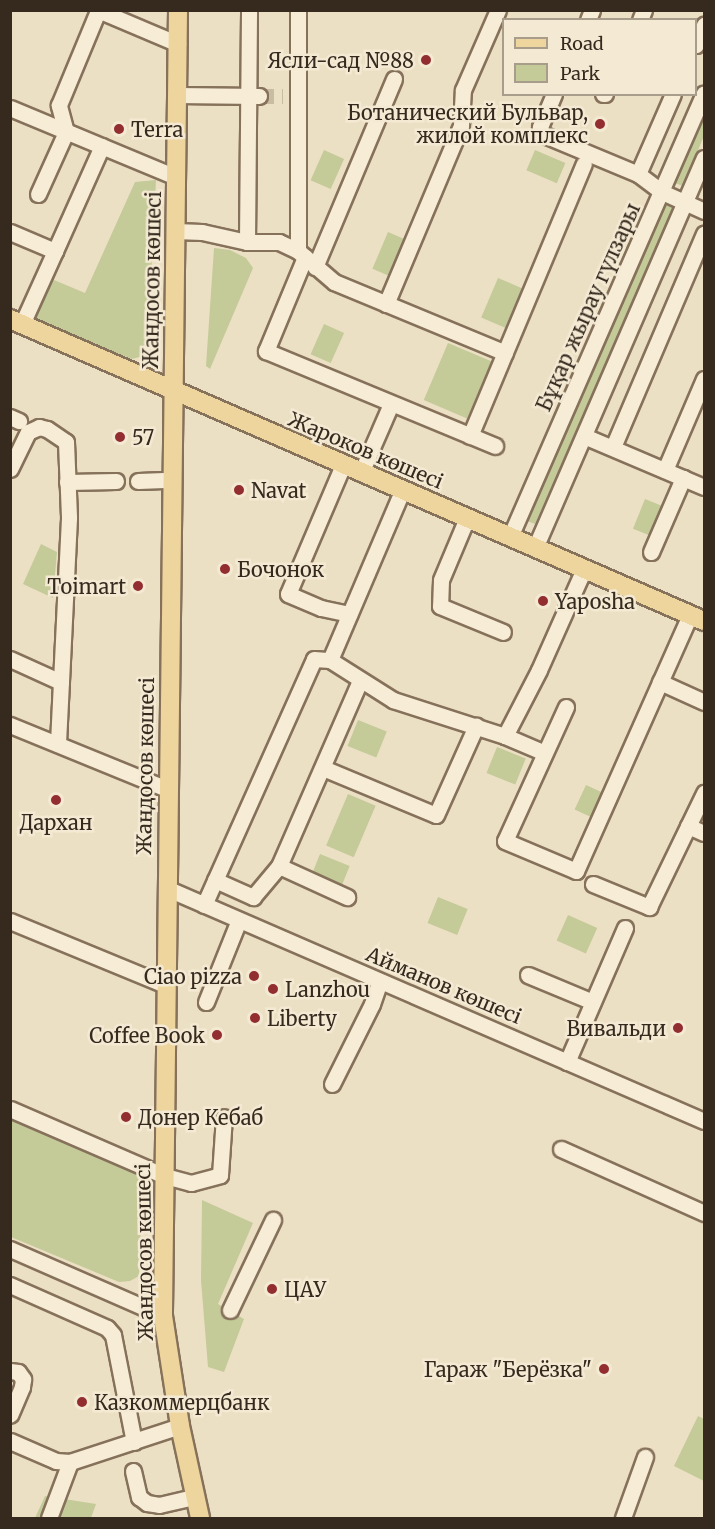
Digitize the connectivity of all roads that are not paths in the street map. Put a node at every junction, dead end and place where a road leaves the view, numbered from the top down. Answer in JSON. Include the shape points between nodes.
{"nodes":[{"id":1,"x":178,"y":10,"type":"edge"},
{"id":2,"x":249,"y":10,"type":"edge"},
{"id":3,"x":298,"y":10,"type":"edge"},
{"id":4,"x":498,"y":10,"type":"edge"},
{"id":5,"x":98,"y":11,"type":"edge"},
{"id":6,"x":705,"y":25,"type":"edge"},
{"id":7,"x":697,"y":43,"type":"edge"},
{"id":8,"x":178,"y":44,"type":"junction"},
{"id":9,"x":393,"y":80,"type":"dead end"},
{"id":10,"x":705,"y":94,"type":"edge"},
{"id":11,"x":177,"y":95,"type":"junction"},
{"id":12,"x":254,"y":96,"type":"junction"},
{"id":13,"x":553,"y":96,"type":"edge"},
{"id":14,"x":673,"y":96,"type":"edge"},
{"id":15,"x":10,"y":108,"type":"edge"},
{"id":16,"x":66,"y":132,"type":"junction"},
{"id":17,"x":102,"y":146,"type":"junction"},
{"id":18,"x":705,"y":158,"type":"edge"},
{"id":19,"x":584,"y":164,"type":"dead end"},
{"id":20,"x":638,"y":174,"type":"junction"},
{"id":21,"x":176,"y":177,"type":"junction"},
{"id":22,"x":662,"y":192,"type":"junction"},
{"id":23,"x":38,"y":194,"type":"dead end"},
{"id":24,"x":686,"y":202,"type":"junction"},
{"id":25,"x":705,"y":211,"type":"edge"},
{"id":26,"x":175,"y":231,"type":"junction"},
{"id":27,"x":10,"y":232,"type":"edge"},
{"id":28,"x":705,"y":234,"type":"edge"},
{"id":29,"x":247,"y":242,"type":"junction"},
{"id":30,"x":55,"y":251,"type":"junction"},
{"id":31,"x":306,"y":258,"type":"junction"},
{"id":32,"x":386,"y":304,"type":"junction"},
{"id":33,"x":16,"y":321,"type":"edge"},
{"id":34,"x":505,"y":353,"type":"junction"},
{"id":35,"x":705,"y":379,"type":"edge"},
{"id":36,"x":173,"y":391,"type":"junction"},
{"id":37,"x":391,"y":404,"type":"junction"},
{"id":38,"x":470,"y":436,"type":"junction"},
{"id":39,"x":584,"y":436,"type":"junction"},
{"id":40,"x":495,"y":446,"type":"dead end"},
{"id":41,"x":613,"y":447,"type":"junction"},
{"id":42,"x":343,"y":465,"type":"junction"},
{"id":43,"x":10,"y":469,"type":"edge"},
{"id":44,"x":665,"y":470,"type":"junction"},
{"id":45,"x":361,"y":473,"type":"junction"},
{"id":46,"x":683,"y":478,"type":"junction"},
{"id":47,"x":171,"y":480,"type":"junction"},
{"id":48,"x":116,"y":481,"type":"dead end"},
{"id":49,"x":138,"y":481,"type":"dead end"},
{"id":50,"x":68,"y":482,"type":"junction"},
{"id":51,"x":705,"y":487,"type":"edge"},
{"id":52,"x":402,"y":490,"type":"junction"},
{"id":53,"x":467,"y":518,"type":"junction"},
{"id":54,"x":510,"y":537,"type":"junction"},
{"id":55,"x":535,"y":548,"type":"junction"},
{"id":56,"x":651,"y":552,"type":"dead end"},
{"id":57,"x":584,"y":569,"type":"junction"},
{"id":58,"x":349,"y":614,"type":"junction"},
{"id":59,"x":697,"y":618,"type":"edge"},
{"id":60,"x":503,"y":632,"type":"dead end"},
{"id":61,"x":10,"y":659,"type":"edge"},
{"id":62,"x":330,"y":660,"type":"junction"},
{"id":63,"x":360,"y":681,"type":"junction"},
{"id":64,"x":61,"y":682,"type":"junction"},
{"id":65,"x":660,"y":682,"type":"junction"},
{"id":66,"x":705,"y":702,"type":"edge"},
{"id":67,"x":566,"y":707,"type":"dead end"},
{"id":68,"x":10,"y":725,"type":"edge"},
{"id":69,"x":476,"y":726,"type":"junction"},
{"id":70,"x":505,"y":735,"type":"junction"},
{"id":71,"x":57,"y":744,"type":"junction"},
{"id":72,"x":545,"y":753,"type":"junction"},
{"id":73,"x":323,"y":768,"type":"junction"},
{"id":74,"x":167,"y":789,"type":"junction"},
{"id":75,"x":705,"y":793,"type":"edge"},
{"id":76,"x":688,"y":826,"type":"junction"},
{"id":77,"x":705,"y":833,"type":"edge"},
{"id":78,"x":279,"y":866,"type":"junction"},
{"id":79,"x":215,"y":880,"type":"junction"},
{"id":80,"x":593,"y":884,"type":"dead end"},
{"id":81,"x":166,"y":888,"type":"junction"},
{"id":82,"x":347,"y":897,"type":"dead end"},
{"id":83,"x":204,"y":905,"type":"junction"},
{"id":84,"x":239,"y":920,"type":"junction"},
{"id":85,"x":10,"y":921,"type":"edge"},
{"id":86,"x":625,"y":928,"type":"dead end"},
{"id":87,"x":528,"y":975,"type":"dead end"},
{"id":88,"x":381,"y":981,"type":"junction"},
{"id":89,"x":165,"y":985,"type":"junction"},
{"id":90,"x":206,"y":1002,"type":"dead end"},
{"id":91,"x":593,"y":1002,"type":"junction"},
{"id":92,"x":567,"y":1062,"type":"junction"},
{"id":93,"x":332,"y":1084,"type":"dead end"},
{"id":94,"x":10,"y":1109,"type":"edge"},
{"id":95,"x":224,"y":1118,"type":"dead end"},
{"id":96,"x":705,"y":1121,"type":"edge"},
{"id":97,"x":561,"y":1149,"type":"dead end"},
{"id":98,"x":165,"y":1176,"type":"junction"},
{"id":99,"x":705,"y":1213,"type":"edge"},
{"id":100,"x":273,"y":1220,"type":"dead end"},
{"id":101,"x":10,"y":1249,"type":"edge"},
{"id":102,"x":10,"y":1285,"type":"edge"},
{"id":103,"x":230,"y":1310,"type":"dead end"},
{"id":104,"x":163,"y":1316,"type":"junction"},
{"id":105,"x":10,"y":1371,"type":"edge"},
{"id":106,"x":10,"y":1414,"type":"edge"},
{"id":107,"x":180,"y":1426,"type":"junction"},
{"id":108,"x":10,"y":1441,"type":"edge"},
{"id":109,"x":134,"y":1442,"type":"junction"},
{"id":110,"x":645,"y":1457,"type":"dead end"},
{"id":111,"x":70,"y":1462,"type":"junction"},
{"id":112,"x":133,"y":1471,"type":"dead end"},
{"id":113,"x":195,"y":1497,"type":"junction"},
{"id":114,"x":49,"y":1518,"type":"edge"},
{"id":115,"x":200,"y":1518,"type":"edge"},
{"id":116,"x":623,"y":1518,"type":"edge"}],
"edges":[{"from":1,"to":8,"type":"main road","name":"Жандосов көшесі"},
{"from":2,"to":12,"type":"street"},
{"from":3,"to":31,"type":"street","via":[[290,96]]},
{"from":4,"to":32,"type":"street","via":[[463,90],[461,126]]},
{"from":5,"to":8,"type":"street"},
{"from":5,"to":16,"type":"street","via":[[59,105]]},
{"from":6,"to":7,"type":"street"},
{"from":8,"to":11,"type":"main road","name":"Жандосов көшесі"},
{"from":9,"to":31,"type":"street"},
{"from":10,"to":22,"type":"street","name":"Бұқар жырау гүлзары"},
{"from":11,"to":12,"type":"street"},
{"from":11,"to":21,"type":"main road","name":"Жандосов көшесі"},
{"from":12,"to":29,"type":"street"},
{"from":13,"to":20,"type":"street","via":[[540,127],[542,134]]},
{"from":14,"to":20,"type":"street"},
{"from":15,"to":16,"type":"street"},
{"from":16,"to":17,"type":"street"},
{"from":16,"to":23,"type":"street"},
{"from":17,"to":21,"type":"street"},
{"from":17,"to":30,"type":"street"},
{"from":18,"to":24,"type":"street"},
{"from":19,"to":34,"type":"street"},
{"from":20,"to":22,"type":"street"},
{"from":21,"to":26,"type":"main road","name":"Жандосов көшесі"},
{"from":22,"to":24,"type":"street"},
{"from":22,"to":54,"type":"street","name":"Бұқар жырау гүлзары"},
{"from":24,"to":25,"type":"street"},
{"from":24,"to":39,"type":"street"},
{"from":26,"to":29,"type":"street","via":[[202,232]]},
{"from":26,"to":36,"type":"main road","name":"Жандосов көшесі"},
{"from":27,"to":30,"type":"street"},
{"from":28,"to":41,"type":"street"},
{"from":29,"to":31,"type":"street","via":[[279,242]]},
{"from":30,"to":33,"type":"street"},
{"from":31,"to":32,"type":"street","via":[[334,282]]},
{"from":31,"to":37,"type":"street","via":[[266,351]]},
{"from":32,"to":34,"type":"street"},
{"from":33,"to":36,"type":"main road","name":"Жароков көшесі"},
{"from":34,"to":38,"type":"street"},
{"from":35,"to":44,"type":"street"},
{"from":36,"to":42,"type":"main road","name":"Жароков көшесі"},
{"from":36,"to":47,"type":"main road","name":"Жандосов көшесі"},
{"from":37,"to":38,"type":"street"},
{"from":37,"to":45,"type":"street"},
{"from":38,"to":40,"type":"street"},
{"from":39,"to":41,"type":"street"},
{"from":39,"to":55,"type":"street"},
{"from":41,"to":44,"type":"street"},
{"from":42,"to":45,"type":"main road","name":"Жароков көшесі"},
{"from":42,"to":58,"type":"street","via":[[288,594],[321,608]]},
{"from":43,"to":50,"type":"street","via":[[28,432],[47,429],[66,442]]},
{"from":44,"to":46,"type":"street"},
{"from":45,"to":52,"type":"main road","name":"Жароков көшесі"},
{"from":46,"to":51,"type":"street"},
{"from":46,"to":56,"type":"street"},
{"from":47,"to":49,"type":"street"},
{"from":47,"to":74,"type":"main road","name":"Жандосов көшесі"},
{"from":48,"to":50,"type":"street"},
{"from":50,"to":64,"type":"street"},
{"from":52,"to":53,"type":"main road","name":"Жароков көшесі"},
{"from":52,"to":58,"type":"street"},
{"from":53,"to":54,"type":"main road","name":"Жароков көшесі"},
{"from":53,"to":60,"type":"street","via":[[441,580],[440,606]]},
{"from":54,"to":55,"type":"main road","name":"Жароков көшесі"},
{"from":55,"to":57,"type":"main road","name":"Жароков көшесі"},
{"from":57,"to":59,"type":"main road","name":"Жароков көшесі"},
{"from":57,"to":70,"type":"street"},
{"from":58,"to":62,"type":"street"},
{"from":59,"to":65,"type":"street"},
{"from":61,"to":64,"type":"street"},
{"from":62,"to":63,"type":"street"},
{"from":62,"to":79,"type":"street","via":[[314,660]]},
{"from":63,"to":69,"type":"street","via":[[393,700]]},
{"from":63,"to":73,"type":"street"},
{"from":64,"to":71,"type":"street"},
{"from":65,"to":66,"type":"street"},
{"from":65,"to":72,"type":"street","via":[[576,871],[505,841]]},
{"from":67,"to":72,"type":"street"},
{"from":68,"to":71,"type":"street"},
{"from":69,"to":70,"type":"street"},
{"from":69,"to":73,"type":"street","via":[[436,815]]},
{"from":70,"to":72,"type":"street"},
{"from":71,"to":74,"type":"street"},
{"from":73,"to":78,"type":"street"},
{"from":74,"to":81,"type":"main road","name":"Жандосов көшесі"},
{"from":75,"to":76,"type":"street"},
{"from":76,"to":77,"type":"street"},
{"from":76,"to":80,"type":"street","via":[[649,907]]},
{"from":78,"to":79,"type":"street","via":[[253,897]]},
{"from":78,"to":82,"type":"street"},
{"from":79,"to":83,"type":"street"},
{"from":81,"to":83,"type":"street","name":"Айманов көшесі"},
{"from":81,"to":89,"type":"main road","name":"Жандосов көшесі"},
{"from":83,"to":84,"type":"street","name":"Айманов көшесі"},
{"from":84,"to":88,"type":"street","name":"Айманов көшесі"},
{"from":84,"to":90,"type":"street"},
{"from":85,"to":89,"type":"street"},
{"from":86,"to":91,"type":"street"},
{"from":87,"to":91,"type":"street"},
{"from":88,"to":92,"type":"street","name":"Айманов көшесі"},
{"from":88,"to":93,"type":"street"},
{"from":89,"to":98,"type":"main road","name":"Жандосов көшесі"},
{"from":91,"to":92,"type":"street"},
{"from":92,"to":96,"type":"street","name":"Айманов көшесі"},
{"from":94,"to":98,"type":"street"},
{"from":95,"to":98,"type":"street","via":[[220,1175],[191,1184]]},
{"from":97,"to":99,"type":"street"},
{"from":98,"to":104,"type":"main road","name":"Жандосов көшесі"},
{"from":100,"to":103,"type":"street"},
{"from":101,"to":104,"type":"street"},
{"from":102,"to":109,"type":"street","via":[[107,1328],[112,1335]]},
{"from":104,"to":107,"type":"main road","name":"Жандосов көшесі"},
{"from":105,"to":106,"type":"street","via":[[18,1372],[23,1379]]},
{"from":107,"to":109,"type":"street"},
{"from":107,"to":113,"type":"main road","name":"Жандосов көшесі"},
{"from":108,"to":111,"type":"street","via":[[56,1461]]},
{"from":109,"to":111,"type":"street"},
{"from":110,"to":116,"type":"street"},
{"from":111,"to":114,"type":"street"},
{"from":112,"to":113,"type":"street","via":[[139,1497],[147,1503]]},
{"from":113,"to":115,"type":"main road","name":"Жандосов көшесі"}]}
